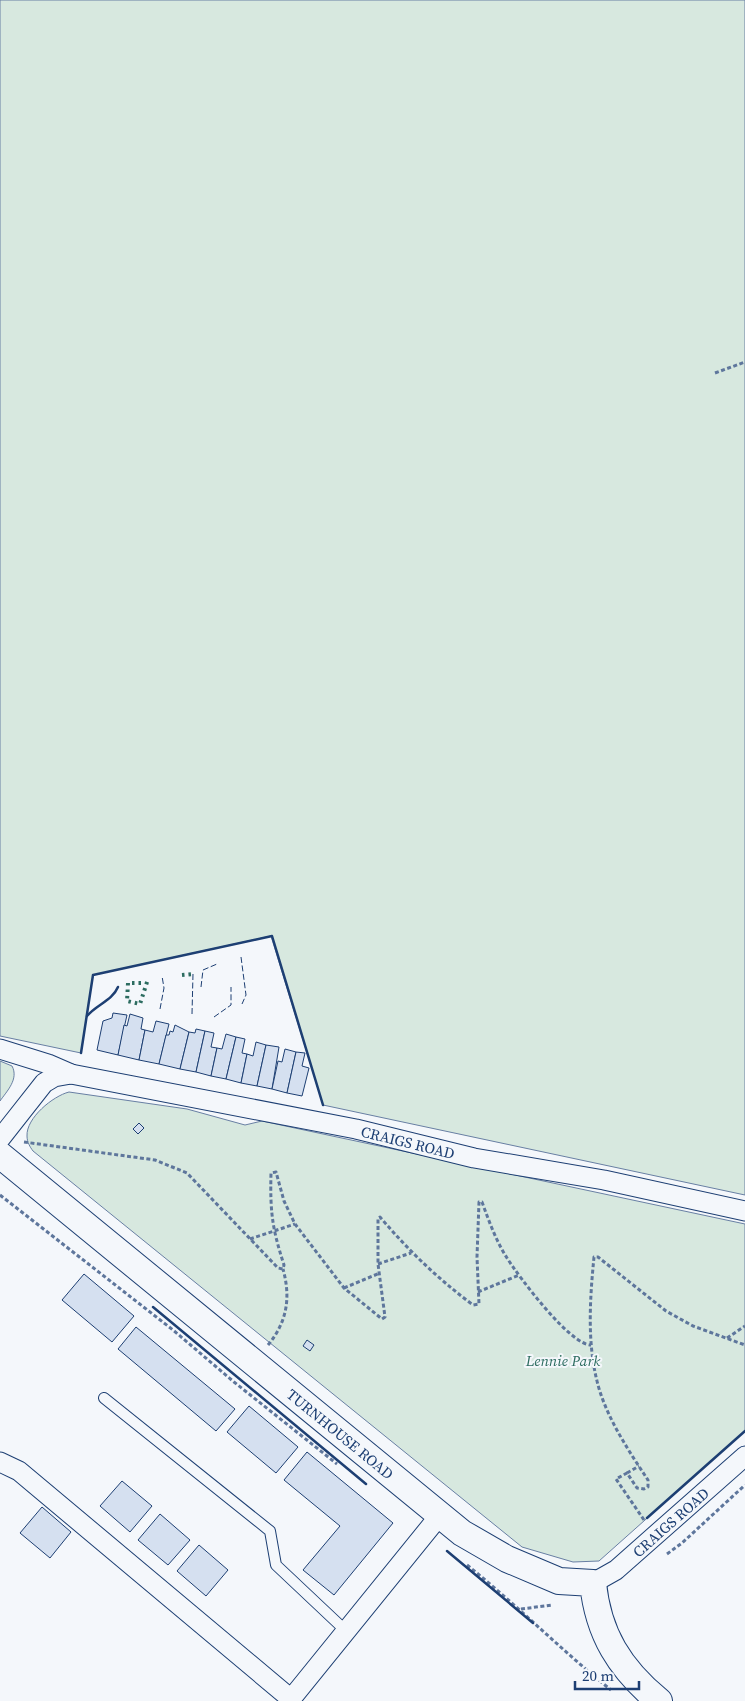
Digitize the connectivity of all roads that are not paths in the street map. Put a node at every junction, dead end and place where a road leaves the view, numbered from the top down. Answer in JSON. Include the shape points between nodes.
{"nodes":[{"id":1,"x":0,"y":1049,"type":"edge"},
{"id":2,"x":71,"y":1074,"type":"junction"},
{"id":3,"x":1,"y":1153,"type":"edge"},
{"id":4,"x":745,"y":1211,"type":"edge"},
{"id":5,"x":104,"y":1398,"type":"dead end"},
{"id":6,"x":745,"y":1456,"type":"edge"},
{"id":7,"x":0,"y":1462,"type":"edge"},
{"id":8,"x":440,"y":1516,"type":"junction"},
{"id":9,"x":592,"y":1583,"type":"junction"},
{"id":10,"x":346,"y":1631,"type":"junction"},
{"id":11,"x":659,"y":1701,"type":"edge"}],
"edges":[{"from":1,"to":2,"type":"street","name":"CRAIGS ROAD"},
{"from":2,"to":3,"type":"street","name":"CRAIGS ROAD","via":[[54,1077],[44,1083]]},
{"from":2,"to":4,"type":"street","name":"CRAIGS ROAD","via":[[356,1129],[474,1158],[604,1180]]},
{"from":3,"to":8,"type":"street","name":"TURNHOUSE ROAD"},
{"from":5,"to":10,"type":"lane","via":[[270,1531],[276,1565]]},
{"from":6,"to":9,"type":"street","name":"CRAIGS ROAD","via":[[616,1570]]},
{"from":7,"to":10,"type":"street","via":[[19,1471],[291,1699]]},
{"from":8,"to":9,"type":"street","name":"TURNHOUSE ROAD","via":[[506,1559],[559,1581]]},
{"from":8,"to":10,"type":"street"},
{"from":9,"to":11,"type":"street","via":[[597,1612],[612,1651]]}]}
